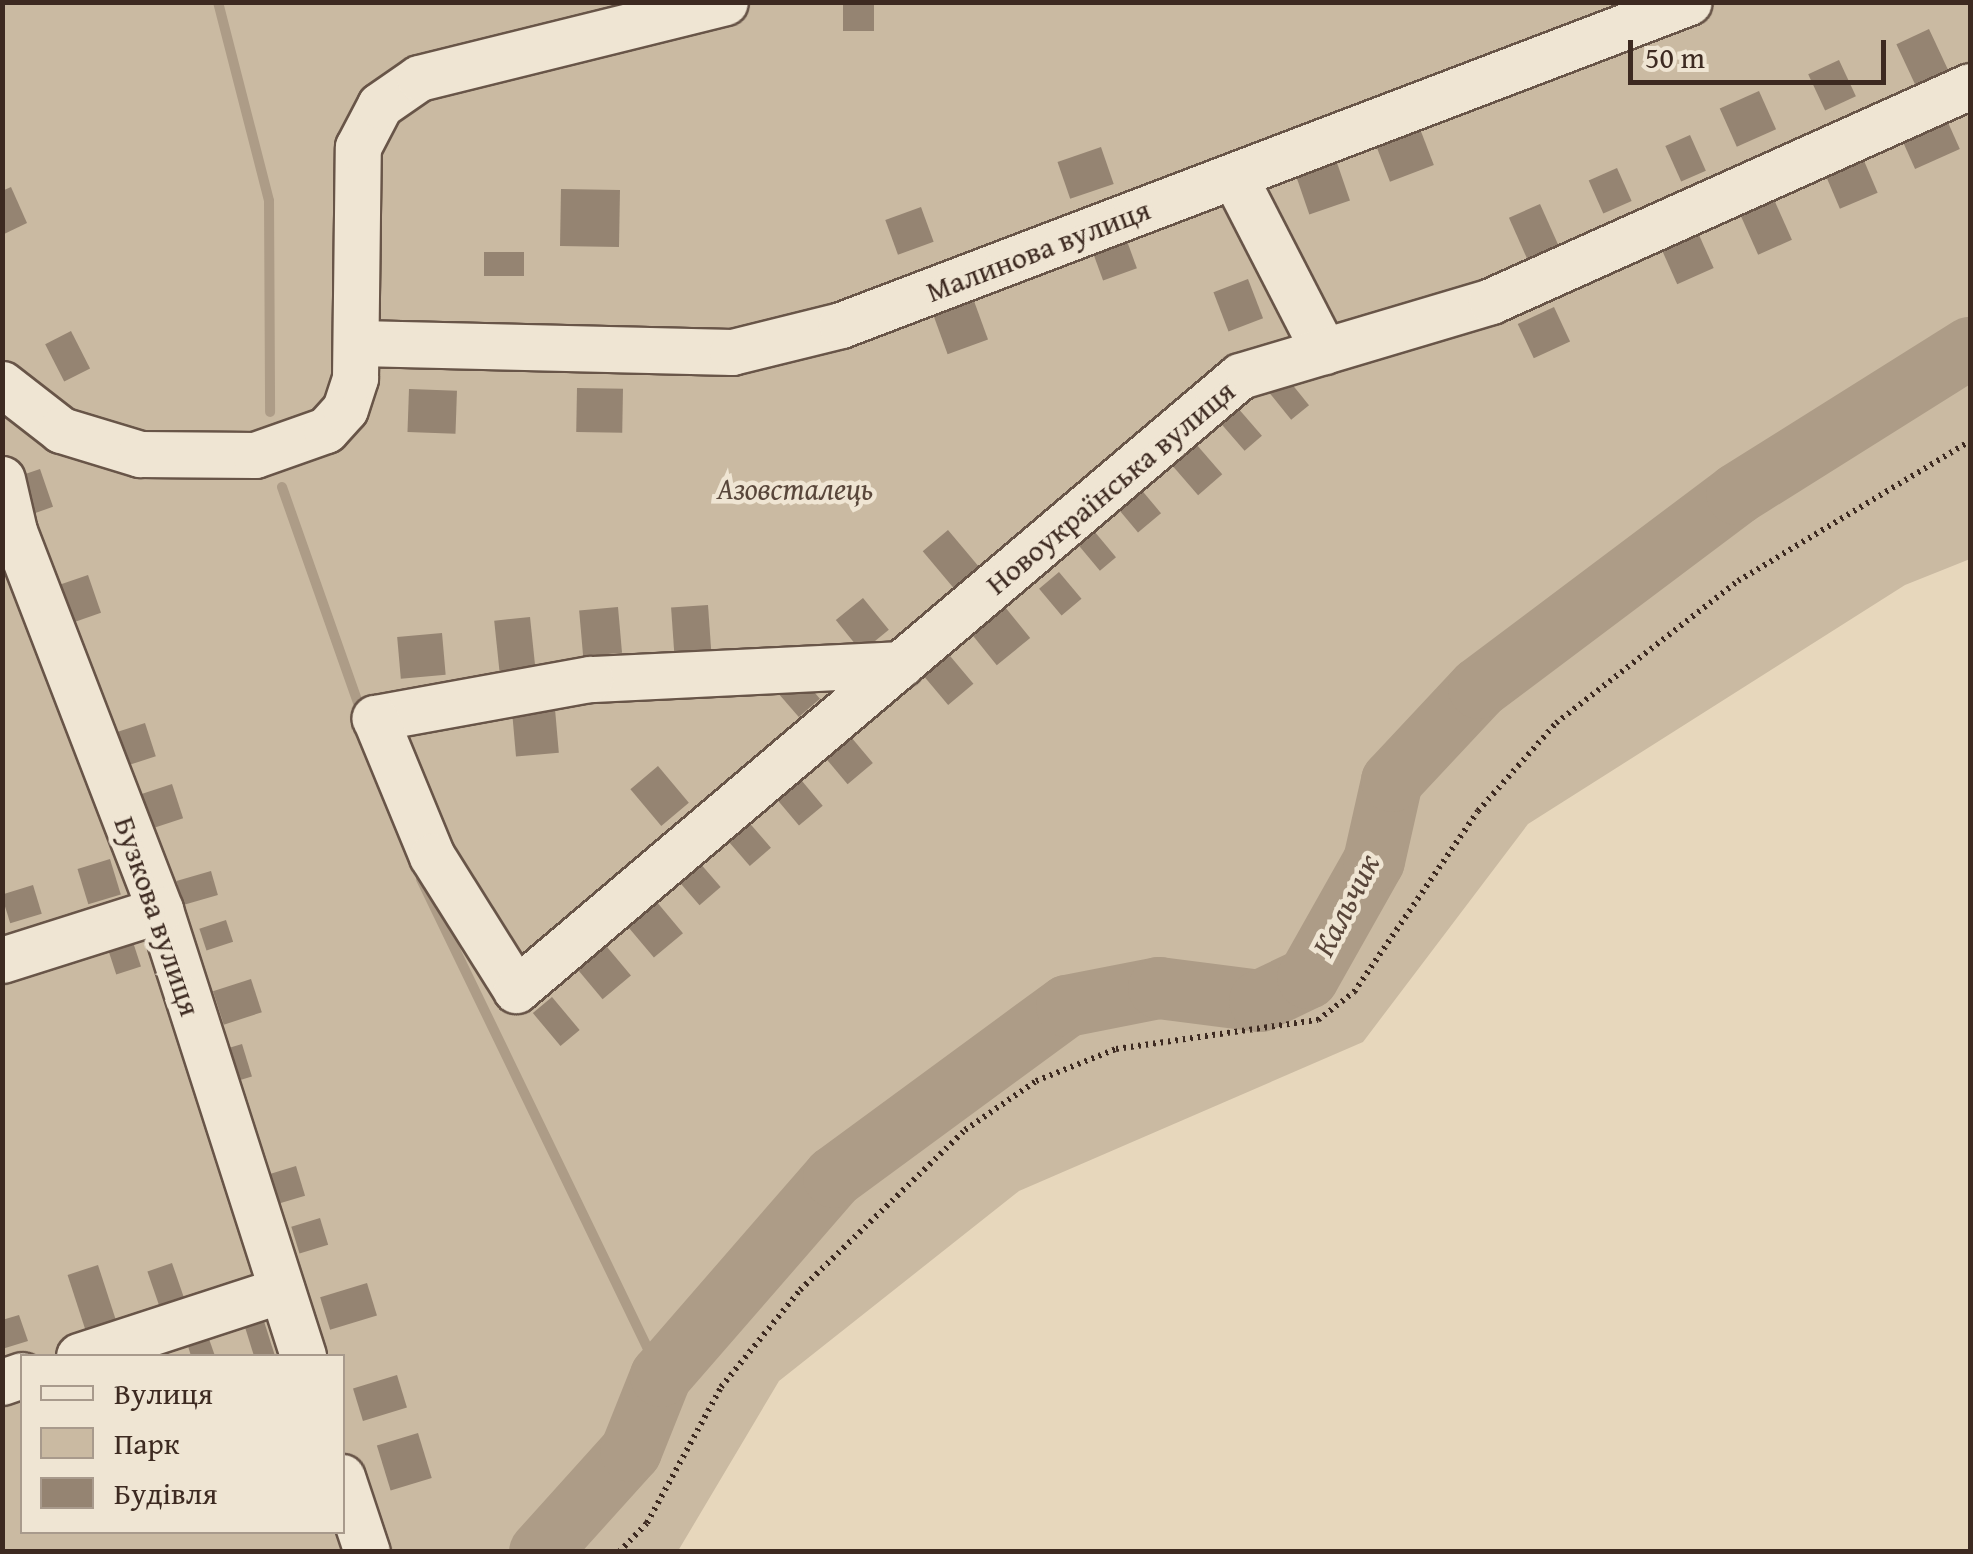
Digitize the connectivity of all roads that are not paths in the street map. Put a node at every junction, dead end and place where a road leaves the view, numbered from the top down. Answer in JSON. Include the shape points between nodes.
{"nodes":[{"id":1,"x":725,"y":2,"type":"edge"},
{"id":2,"x":1689,"y":2,"type":"edge"},
{"id":3,"x":1970,"y":86,"type":"edge"},
{"id":4,"x":1234,"y":176,"type":"junction"},
{"id":5,"x":359,"y":343,"type":"junction"},
{"id":6,"x":1324,"y":351,"type":"junction"},
{"id":7,"x":2,"y":384,"type":"edge"},
{"id":8,"x":2,"y":479,"type":"edge"},
{"id":9,"x":8,"y":533,"type":"edge"},
{"id":10,"x":900,"y":664,"type":"junction"},
{"id":11,"x":160,"y":910,"type":"junction"},
{"id":12,"x":2,"y":960,"type":"edge"},
{"id":13,"x":281,"y":1290,"type":"junction"},
{"id":14,"x":85,"y":1354,"type":"edge"},
{"id":15,"x":302,"y":1354,"type":"edge"},
{"id":16,"x":345,"y":1485,"type":"edge"},
{"id":17,"x":367,"y":1552,"type":"edge"}],
"edges":[{"from":1,"to":5,"type":"street","via":[[419,78],[380,105],[358,147]]},
{"from":2,"to":4,"type":"street","name":"Малинова вулиця"},
{"from":3,"to":6,"type":"street","name":"Новоукраїнська вулиця","via":[[1491,301]]},
{"from":4,"to":5,"type":"street","name":"Малинова вулиця","via":[[841,325],[732,352]]},
{"from":4,"to":6,"type":"street"},
{"from":5,"to":7,"type":"street","via":[[345,409],[326,430],[256,455],[140,454],[97,446],[61,430]]},
{"from":6,"to":10,"type":"street","name":"Новоукраїнська вулиця","via":[[1240,376]]},
{"from":8,"to":9,"type":"street","name":"Бузкова вулиця"},
{"from":9,"to":11,"type":"street","name":"Бузкова вулиця"},
{"from":10,"to":10,"type":"street","name":"Новоукраїнська вулиця","via":[[516,990],[432,856],[375,718],[590,679]]},
{"from":11,"to":12,"type":"street"},
{"from":11,"to":13,"type":"street","name":"Бузкова вулиця"},
{"from":13,"to":14,"type":"street"},
{"from":13,"to":15,"type":"street","name":"Бузкова вулиця"},
{"from":16,"to":17,"type":"street"}]}
